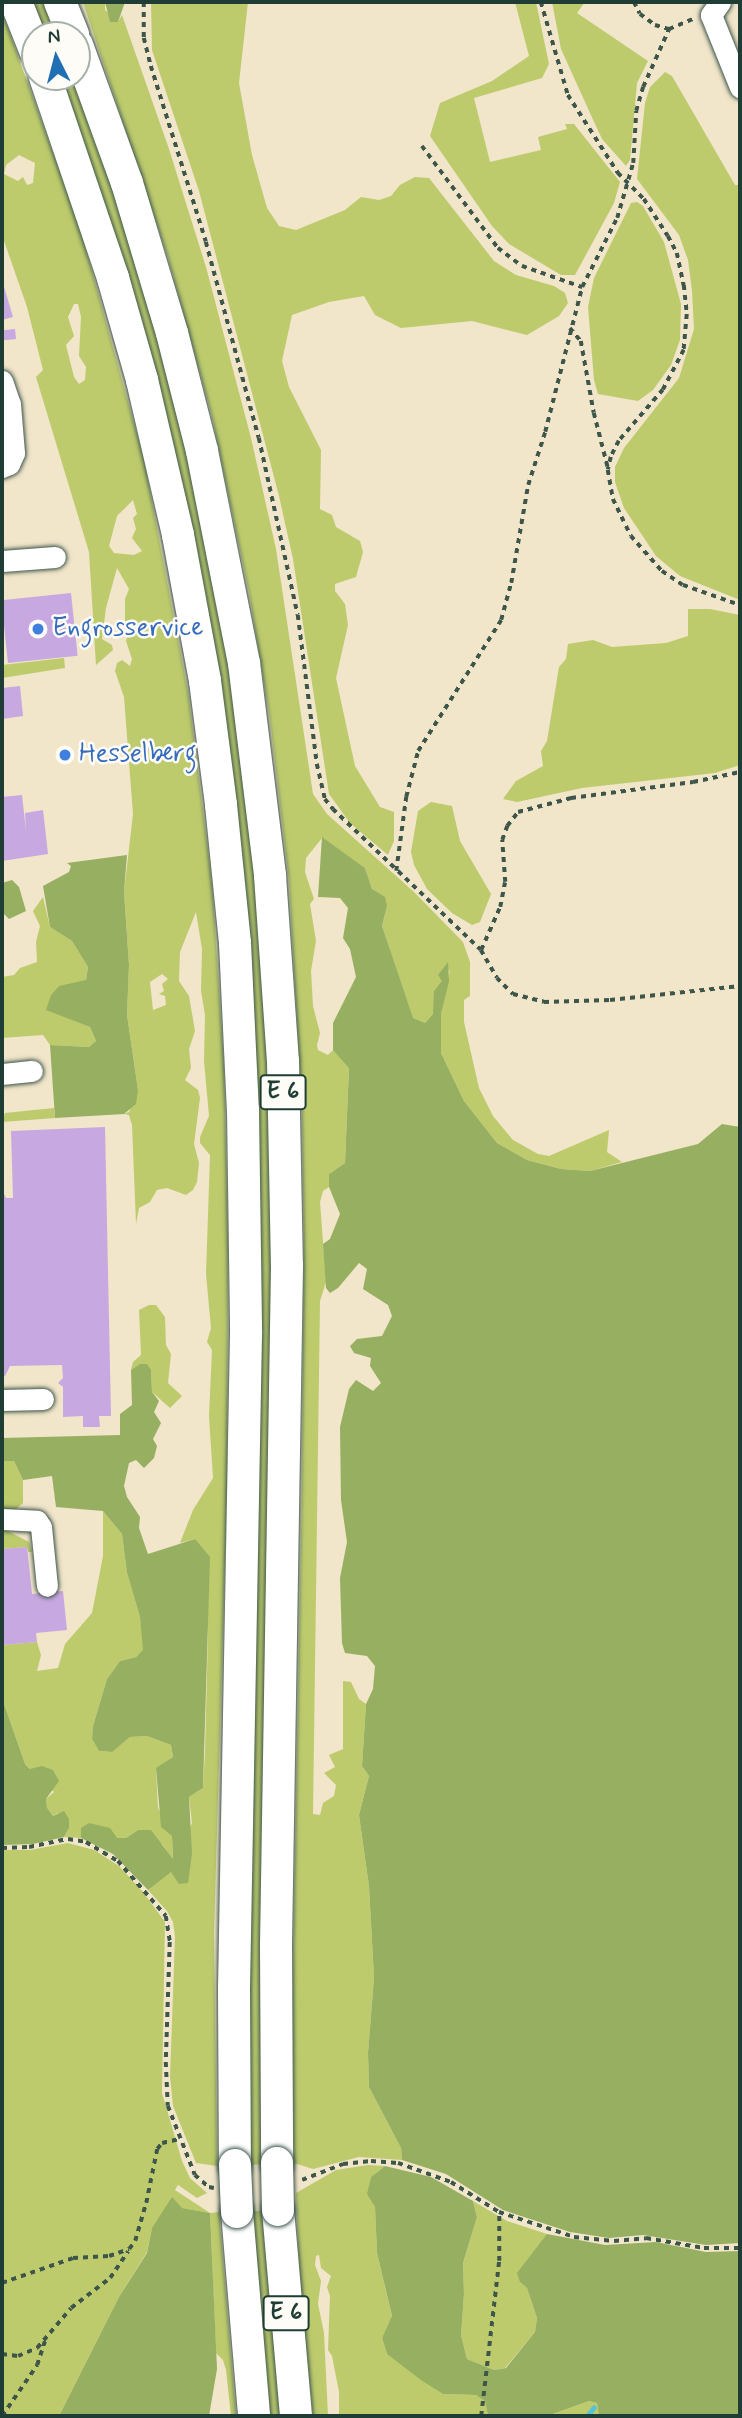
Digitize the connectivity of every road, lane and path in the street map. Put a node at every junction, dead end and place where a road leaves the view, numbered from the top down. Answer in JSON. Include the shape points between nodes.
{"nodes":[{"id":1,"x":16,"y":2,"type":"edge"},
{"id":2,"x":60,"y":2,"type":"edge"},
{"id":3,"x":144,"y":2,"type":"edge"},
{"id":4,"x":541,"y":2,"type":"edge"},
{"id":5,"x":634,"y":2,"type":"edge"},
{"id":6,"x":715,"y":8,"type":"edge"},
{"id":7,"x":24,"y":21,"type":"edge"},
{"id":8,"x":67,"y":21,"type":"edge"},
{"id":9,"x":669,"y":29,"type":"junction"},
{"id":10,"x":91,"y":85,"type":"edge"},
{"id":11,"x":740,"y":87,"type":"edge"},
{"id":12,"x":50,"y":91,"type":"edge"},
{"id":13,"x":422,"y":146,"type":"dead end"},
{"id":14,"x":628,"y":181,"type":"junction"},
{"id":15,"x":582,"y":288,"type":"junction"},
{"id":16,"x":569,"y":328,"type":"junction"},
{"id":17,"x":2,"y":381,"type":"edge"},
{"id":18,"x":2,"y":467,"type":"edge"},
{"id":19,"x":608,"y":470,"type":"junction"},
{"id":20,"x":55,"y":557,"type":"dead end"},
{"id":21,"x":2,"y":561,"type":"edge"},
{"id":22,"x":740,"y":605,"type":"edge"},
{"id":23,"x":740,"y":772,"type":"edge"},
{"id":24,"x":396,"y":871,"type":"junction"},
{"id":25,"x":481,"y":950,"type":"junction"},
{"id":26,"x":740,"y":986,"type":"edge"},
{"id":27,"x":32,"y":1072,"type":"dead end"},
{"id":28,"x":2,"y":1074,"type":"edge"},
{"id":29,"x":43,"y":1399,"type":"dead end"},
{"id":30,"x":2,"y":1400,"type":"edge"},
{"id":31,"x":2,"y":1519,"type":"edge"},
{"id":32,"x":47,"y":1586,"type":"dead end"},
{"id":33,"x":2,"y":1848,"type":"edge"},
{"id":34,"x":180,"y":2139,"type":"junction"},
{"id":35,"x":286,"y":2173,"type":"junction"},
{"id":36,"x":230,"y":2188,"type":"junction"},
{"id":37,"x":499,"y":2212,"type":"junction"},
{"id":38,"x":740,"y":2248,"type":"edge"},
{"id":39,"x":129,"y":2249,"type":"junction"},
{"id":40,"x":2,"y":2283,"type":"edge"},
{"id":41,"x":46,"y":2339,"type":"junction"},
{"id":42,"x":2,"y":2354,"type":"edge"},
{"id":43,"x":2,"y":2416,"type":"edge"},
{"id":44,"x":254,"y":2416,"type":"edge"},
{"id":45,"x":296,"y":2416,"type":"edge"},
{"id":46,"x":481,"y":2416,"type":"edge"}],
"edges":[{"from":1,"to":7,"type":"highway"},
{"from":2,"to":8,"type":"highway"},
{"from":3,"to":24,"type":"path","via":[[144,38],[151,66],[191,190],[259,438],[298,615],[325,799]]},
{"from":4,"to":14,"type":"path","via":[[568,95],[618,173]]},
{"from":5,"to":9,"type":"path","via":[[640,14]]},
{"from":6,"to":9,"type":"path"},
{"from":6,"to":11,"type":"lane"},
{"from":9,"to":14,"type":"path","via":[[636,111]]},
{"from":10,"to":35,"type":"highway","number":"E 6","via":[[134,207],[202,451],[244,663],[270,876],[283,1061],[287,1266],[276,1947]]},
{"from":12,"to":36,"type":"highway","number":"E 6","via":[[113,278],[178,534],[205,681],[233,929],[243,1110],[246,1334]]},
{"from":13,"to":15,"type":"path","via":[[498,248],[522,266]]},
{"from":14,"to":15,"type":"path","via":[[617,218]]},
{"from":14,"to":19,"type":"path","via":[[644,198],[677,253],[687,332],[672,376],[619,441]]},
{"from":15,"to":16,"type":"path"},
{"from":16,"to":19,"type":"path","via":[[581,341]]},
{"from":16,"to":24,"type":"path","via":[[528,485],[501,620],[418,751],[406,797]]},
{"from":17,"to":18,"type":"lane","via":[[10,404],[13,453],[9,464]]},
{"from":19,"to":22,"type":"path","via":[[613,499],[631,536],[662,571],[683,585]]},
{"from":20,"to":21,"type":"lane"},
{"from":23,"to":25,"type":"path","via":[[570,798],[518,812],[502,840],[505,882]]},
{"from":24,"to":25,"type":"path"},
{"from":25,"to":26,"type":"path","via":[[497,978],[513,994],[544,1002]]},
{"from":27,"to":28,"type":"lane"},
{"from":29,"to":30,"type":"lane"},
{"from":31,"to":32,"type":"lane","via":[[37,1521]]},
{"from":33,"to":34,"type":"path","via":[[68,1839],[86,1842],[118,1861],[166,1916],[170,1942],[166,2092]]},
{"from":34,"to":36,"type":"path","via":[[195,2175],[209,2187]]},
{"from":34,"to":39,"type":"path","via":[[162,2143],[157,2149],[146,2203]]},
{"from":35,"to":37,"type":"path","via":[[371,2161],[398,2163],[451,2182]]},
{"from":35,"to":45,"type":"highway","number":"E 6","bridge":true,"via":[[278,2210]]},
{"from":36,"to":44,"type":"highway","number":"E 6"},
{"from":37,"to":38,"type":"path","via":[[574,2237],[646,2238],[704,2248]]},
{"from":37,"to":46,"type":"path","via":[[499,2272]]},
{"from":39,"to":40,"type":"path","via":[[109,2256],[73,2258]]},
{"from":39,"to":41,"type":"path","via":[[110,2278],[71,2308]]},
{"from":41,"to":42,"type":"path","via":[[28,2354]]},
{"from":41,"to":43,"type":"path","via":[[37,2365]]}]}
